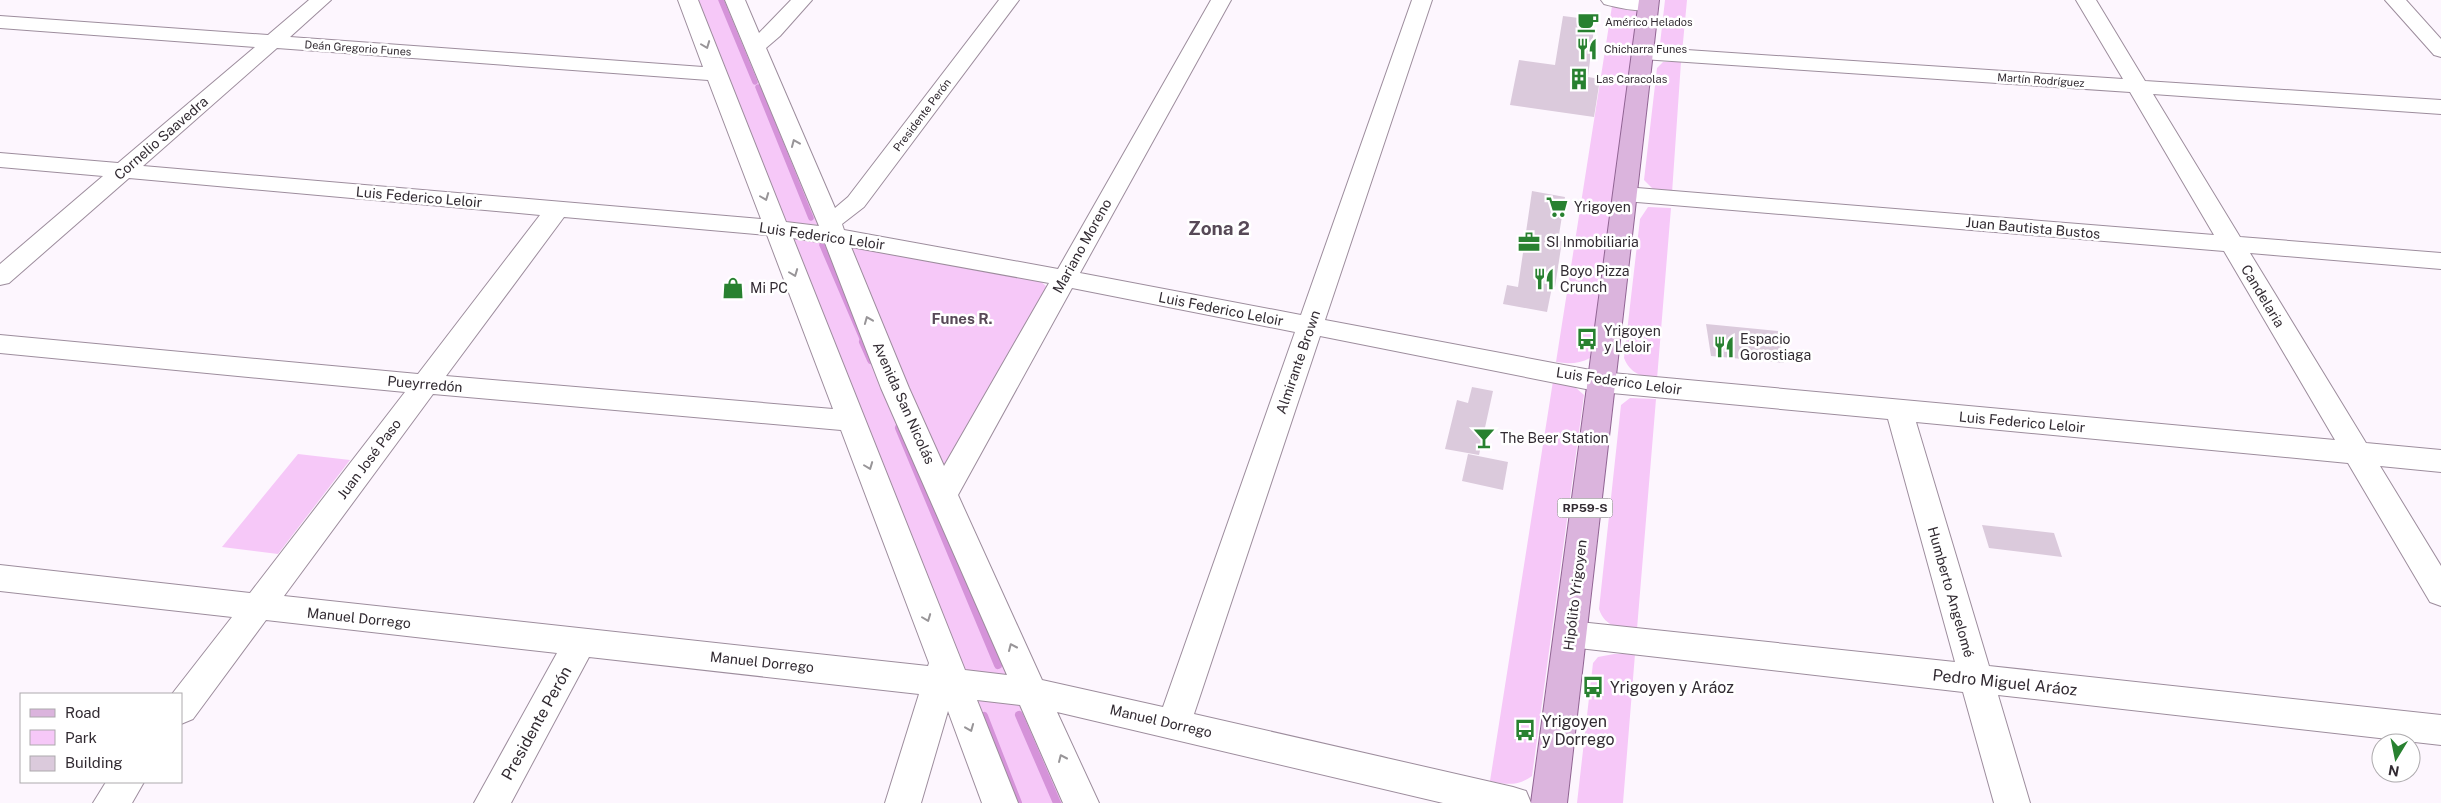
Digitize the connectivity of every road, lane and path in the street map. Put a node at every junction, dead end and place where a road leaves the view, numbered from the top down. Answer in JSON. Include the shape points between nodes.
{"nodes":[{"id":1,"x":321,"y":0,"type":"edge"},
{"id":2,"x":688,"y":0,"type":"edge"},
{"id":3,"x":735,"y":0,"type":"edge"},
{"id":4,"x":802,"y":0,"type":"edge"},
{"id":5,"x":1009,"y":0,"type":"edge"},
{"id":6,"x":1221,"y":0,"type":"edge"},
{"id":7,"x":1422,"y":0,"type":"edge"},
{"id":8,"x":1611,"y":0,"type":"edge"},
{"id":9,"x":2086,"y":0,"type":"edge"},
{"id":10,"x":2395,"y":0,"type":"edge"},
{"id":11,"x":1648,"y":2,"type":"edge"},
{"id":12,"x":0,"y":22,"type":"edge"},
{"id":13,"x":273,"y":42,"type":"junction"},
{"id":14,"x":755,"y":46,"type":"junction"},
{"id":15,"x":2441,"y":51,"type":"edge"},
{"id":16,"x":1642,"y":53,"type":"junction"},
{"id":17,"x":717,"y":74,"type":"junction"},
{"id":18,"x":2137,"y":87,"type":"junction"},
{"id":19,"x":2441,"y":107,"type":"edge"},
{"id":20,"x":0,"y":160,"type":"edge"},
{"id":21,"x":123,"y":171,"type":"junction"},
{"id":22,"x":1624,"y":194,"type":"junction"},
{"id":23,"x":557,"y":209,"type":"junction"},
{"id":24,"x":776,"y":228,"type":"junction"},
{"id":25,"x":832,"y":229,"type":"junction"},
{"id":26,"x":2232,"y":244,"type":"junction"},
{"id":27,"x":2441,"y":262,"type":"edge"},
{"id":28,"x":0,"y":277,"type":"edge"},
{"id":29,"x":1064,"y":278,"type":"junction"},
{"id":30,"x":1311,"y":326,"type":"junction"},
{"id":31,"x":0,"y":344,"type":"edge"},
{"id":32,"x":1601,"y":382,"type":"junction"},
{"id":33,"x":425,"y":384,"type":"junction"},
{"id":34,"x":1899,"y":410,"type":"junction"},
{"id":35,"x":851,"y":421,"type":"junction"},
{"id":36,"x":2357,"y":453,"type":"junction"},
{"id":37,"x":2441,"y":460,"type":"edge"},
{"id":38,"x":944,"y":493,"type":"junction"},
{"id":39,"x":0,"y":578,"type":"edge"},
{"id":40,"x":2441,"y":593,"type":"edge"},
{"id":41,"x":258,"y":607,"type":"junction"},
{"id":42,"x":1570,"y":634,"type":"junction"},
{"id":43,"x":580,"y":642,"type":"junction"},
{"id":44,"x":946,"y":676,"type":"junction"},
{"id":45,"x":1977,"y":679,"type":"junction"},
{"id":46,"x":1032,"y":692,"type":"junction"},
{"id":47,"x":182,"y":708,"type":"edge"},
{"id":48,"x":1174,"y":724,"type":"junction"},
{"id":49,"x":2441,"y":730,"type":"edge"},
{"id":50,"x":126,"y":783,"type":"edge"},
{"id":51,"x":111,"y":803,"type":"edge"},
{"id":52,"x":492,"y":803,"type":"edge"},
{"id":53,"x":903,"y":803,"type":"edge"},
{"id":54,"x":1000,"y":803,"type":"edge"},
{"id":55,"x":1081,"y":803,"type":"edge"},
{"id":56,"x":1513,"y":803,"type":"edge"},
{"id":57,"x":1549,"y":803,"type":"edge"},
{"id":58,"x":2012,"y":803,"type":"edge"}],
"edges":[{"from":1,"to":13,"type":"street","name":"Cornelio Saavedra"},
{"from":2,"to":17,"type":"street","one_way":true},
{"from":3,"to":14,"type":"street","name":"Avenida San Nicolás"},
{"from":4,"to":14,"type":"street"},
{"from":5,"to":25,"type":"street","name":"Presidente Perón"},
{"from":6,"to":29,"type":"street","name":"Mariano Moreno"},
{"from":7,"to":30,"type":"street","name":"Almirante Brown"},
{"from":8,"to":11,"type":"street"},
{"from":9,"to":18,"type":"street","name":"Candelaria"},
{"from":10,"to":15,"type":"street"},
{"from":11,"to":16,"type":"main road","name":"Hipólito Yrigoyen","number":"RP59-S"},
{"from":12,"to":13,"type":"street","name":"Deán Gregorio Funes"},
{"from":13,"to":17,"type":"street","name":"Deán Gregorio Funes"},
{"from":13,"to":21,"type":"street","name":"Cornelio Saavedra"},
{"from":25,"to":14,"type":"street","name":"Avenida San Nicolás","one_way":true},
{"from":16,"to":18,"type":"street","name":"Martín Rodríguez"},
{"from":16,"to":22,"type":"main road","name":"Hipólito Yrigoyen","number":"RP59-S"},
{"from":17,"to":24,"type":"street","one_way":true},
{"from":18,"to":19,"type":"street","name":"Martín Rodríguez"},
{"from":18,"to":26,"type":"street","name":"Candelaria"},
{"from":20,"to":21,"type":"street","name":"Luis Federico Leloir"},
{"from":21,"to":23,"type":"street","name":"Luis Federico Leloir"},
{"from":21,"to":28,"type":"street","name":"Cornelio Saavedra"},
{"from":22,"to":26,"type":"street","name":"Juan Bautista Bustos"},
{"from":22,"to":32,"type":"main road","name":"Hipólito Yrigoyen","number":"RP59-S"},
{"from":23,"to":24,"type":"street","name":"Luis Federico Leloir"},
{"from":23,"to":33,"type":"street","name":"Juan José Paso"},
{"from":24,"to":25,"type":"street","name":"Luis Federico Leloir"},
{"from":24,"to":35,"type":"street","one_way":true},
{"from":25,"to":29,"type":"street","name":"Luis Federico Leloir"},
{"from":38,"to":25,"type":"street","name":"Avenida San Nicolás","one_way":true,"via":[[895,388]]},
{"from":26,"to":27,"type":"street","name":"Juan Bautista Bustos"},
{"from":26,"to":36,"type":"street","name":"Candelaria"},
{"from":29,"to":30,"type":"street","name":"Luis Federico Leloir"},
{"from":29,"to":38,"type":"street","name":"Mariano Moreno"},
{"from":30,"to":32,"type":"street","name":"Luis Federico Leloir"},
{"from":30,"to":48,"type":"street","name":"Almirante Brown"},
{"from":31,"to":33,"type":"street","name":"Pueyrredón"},
{"from":32,"to":34,"type":"street","name":"Luis Federico Leloir"},
{"from":32,"to":42,"type":"main road","name":"Hipólito Yrigoyen","number":"RP59-S"},
{"from":33,"to":35,"type":"street","name":"Pueyrredón"},
{"from":33,"to":41,"type":"street","name":"Juan José Paso"},
{"from":34,"to":36,"type":"street","name":"Luis Federico Leloir"},
{"from":34,"to":45,"type":"street","name":"Humberto Angelomé"},
{"from":35,"to":44,"type":"street","one_way":true},
{"from":36,"to":37,"type":"street","name":"Luis Federico Leloir"},
{"from":36,"to":40,"type":"street","name":"Candelaria"},
{"from":46,"to":38,"type":"street","name":"Avenida San Nicolás","one_way":true},
{"from":39,"to":41,"type":"street","name":"Manuel Dorrego"},
{"from":41,"to":43,"type":"street","name":"Manuel Dorrego"},
{"from":41,"to":47,"type":"street","name":"Juan José Paso"},
{"from":42,"to":45,"type":"street","name":"Pedro Miguel Aráoz"},
{"from":42,"to":57,"type":"main road","name":"Hipólito Yrigoyen","number":"RP59-S"},
{"from":43,"to":44,"type":"street","name":"Manuel Dorrego"},
{"from":43,"to":52,"type":"street","name":"Presidente Perón"},
{"from":44,"to":46,"type":"street","name":"Manuel Dorrego"},
{"from":44,"to":53,"type":"street"},
{"from":44,"to":54,"type":"street","one_way":true},
{"from":45,"to":49,"type":"street","name":"Pedro Miguel Aráoz"},
{"from":45,"to":58,"type":"street","name":"Humberto Angelomé"},
{"from":46,"to":48,"type":"street","name":"Manuel Dorrego"},
{"from":55,"to":46,"type":"street","name":"Avenida San Nicolás","one_way":true},
{"from":48,"to":56,"type":"street","name":"Manuel Dorrego"},
{"from":50,"to":51,"type":"street"}]}
